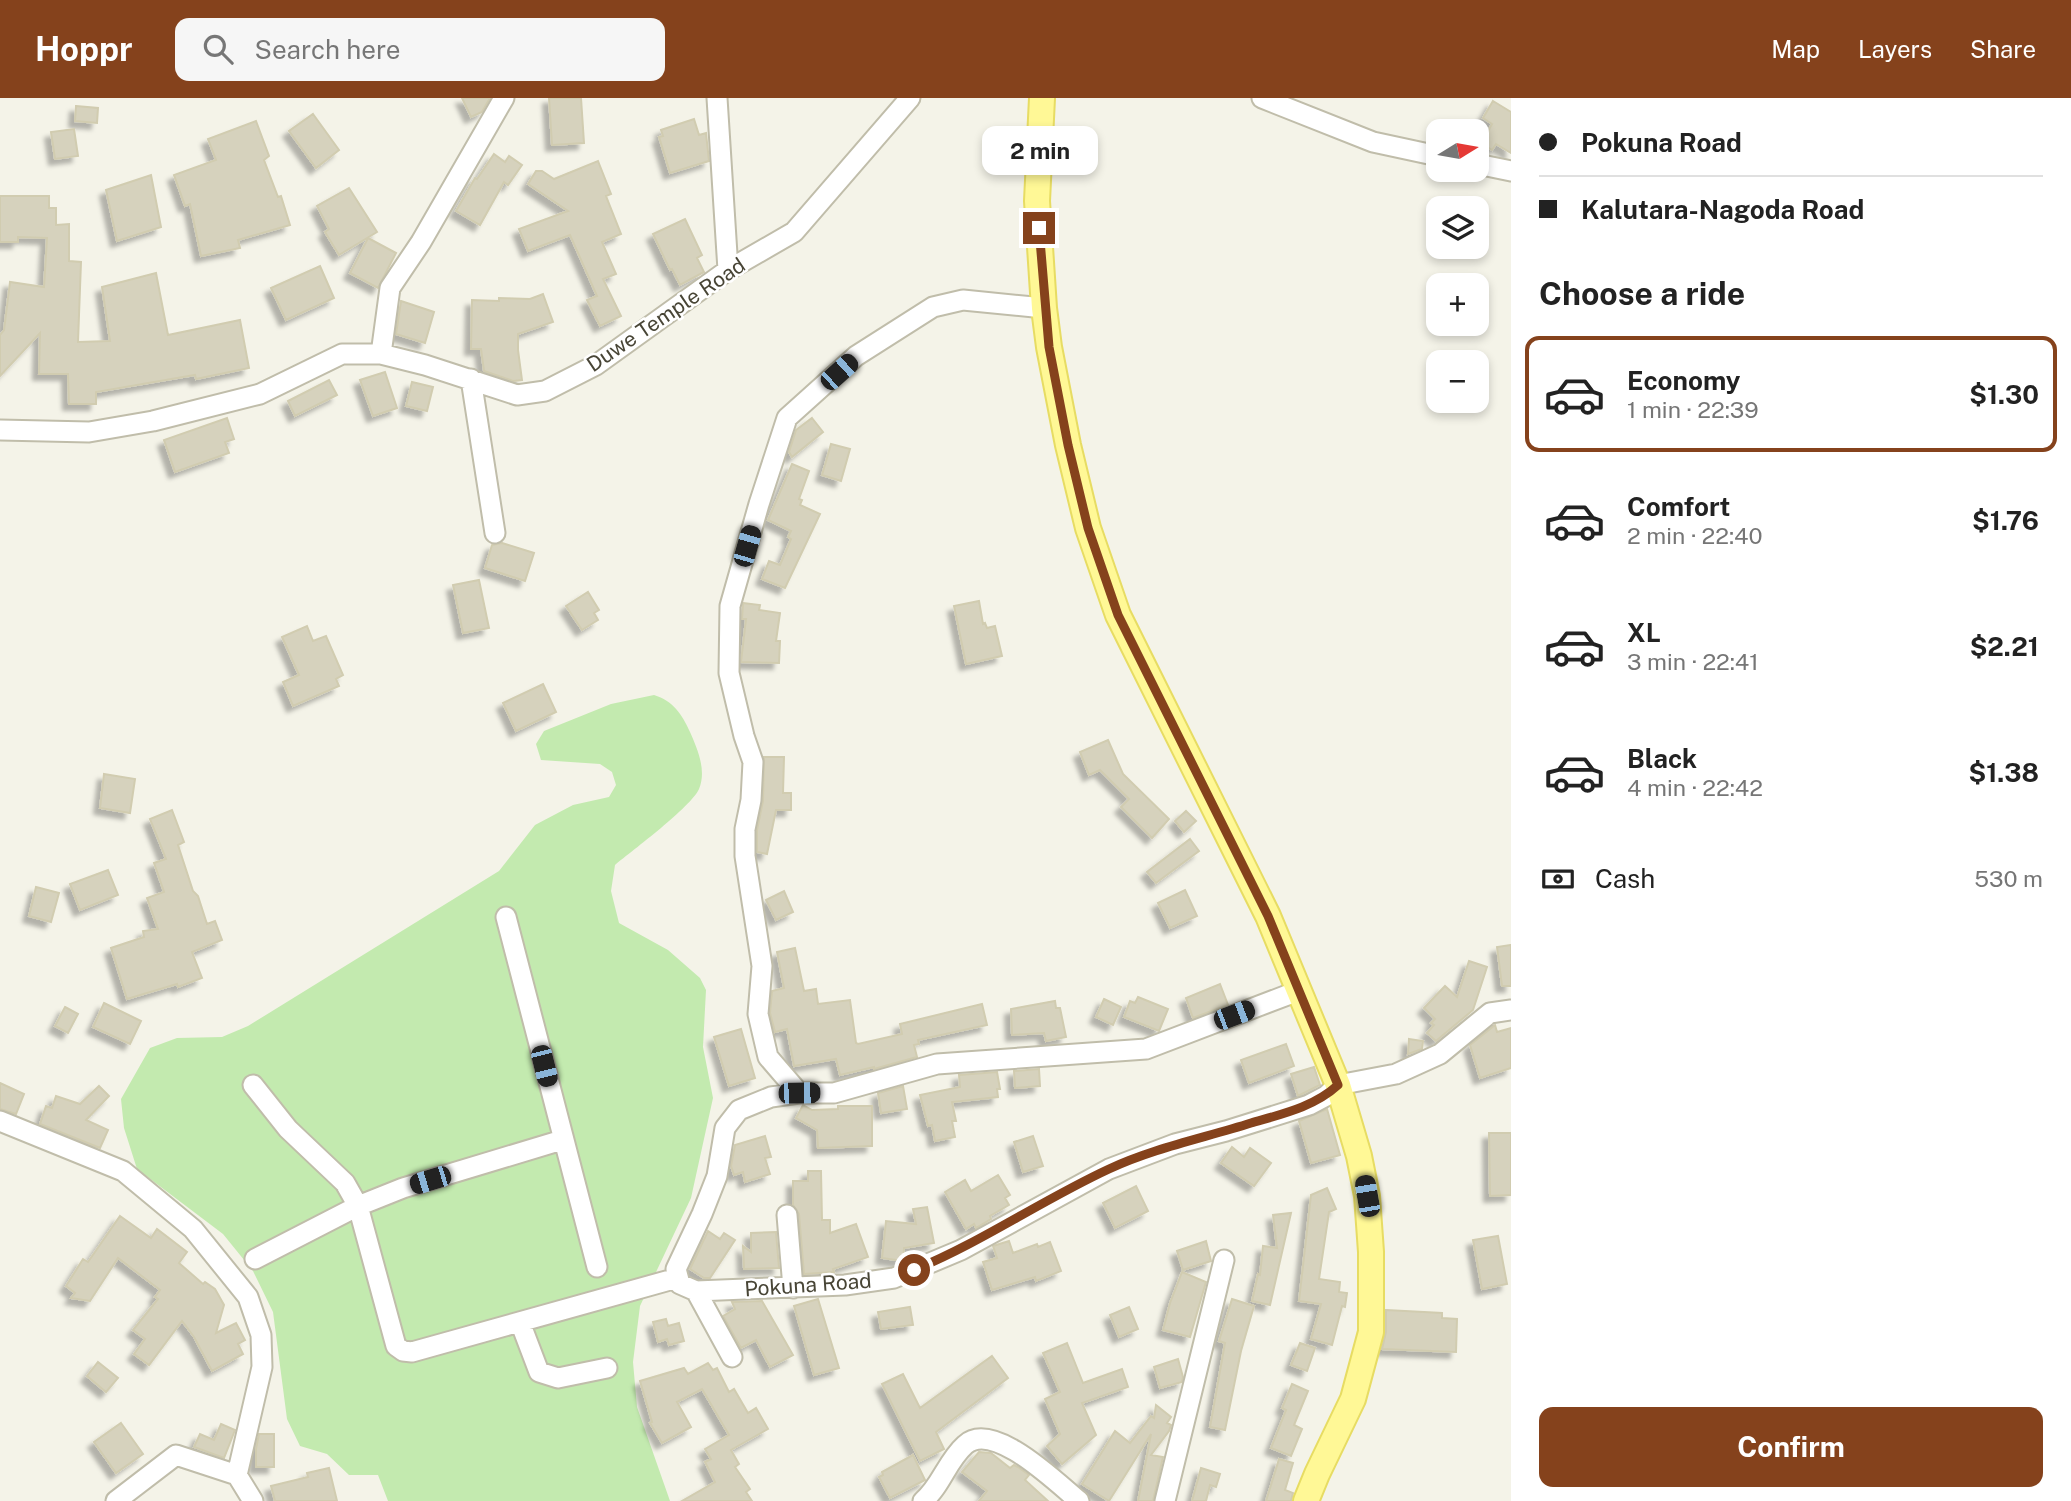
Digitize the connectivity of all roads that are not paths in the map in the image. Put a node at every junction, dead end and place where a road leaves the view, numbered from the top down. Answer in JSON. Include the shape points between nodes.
{"nodes":[{"id":1,"x":504,"y":98,"type":"edge"},
{"id":2,"x":717,"y":98,"type":"edge"},
{"id":3,"x":910,"y":98,"type":"edge"},
{"id":4,"x":1042,"y":98,"type":"edge"},
{"id":5,"x":1262,"y":98,"type":"edge"},
{"id":6,"x":1426,"y":153,"type":"edge"},
{"id":7,"x":1489,"y":167,"type":"edge"},
{"id":8,"x":1511,"y":172,"type":"edge"},
{"id":9,"x":728,"y":270,"type":"junction"},
{"id":10,"x":1044,"y":308,"type":"junction"},
{"id":11,"x":381,"y":354,"type":"junction"},
{"id":12,"x":471,"y":379,"type":"junction"},
{"id":13,"x":0,"y":430,"type":"edge"},
{"id":14,"x":495,"y":533,"type":"dead end"},
{"id":15,"x":506,"y":918,"type":"dead end"},
{"id":16,"x":1298,"y":991,"type":"junction"},
{"id":17,"x":1511,"y":1010,"type":"edge"},
{"id":18,"x":253,"y":1085,"type":"dead end"},
{"id":19,"x":1338,"y":1085,"type":"junction"},
{"id":20,"x":799,"y":1093,"type":"junction"},
{"id":21,"x":0,"y":1121,"type":"edge"},
{"id":22,"x":562,"y":1140,"type":"junction"},
{"id":23,"x":358,"y":1206,"type":"junction"},
{"id":24,"x":787,"y":1215,"type":"dead end"},
{"id":25,"x":255,"y":1259,"type":"dead end"},
{"id":26,"x":1224,"y":1260,"type":"dead end"},
{"id":27,"x":597,"y":1267,"type":"dead end"},
{"id":28,"x":677,"y":1278,"type":"junction"},
{"id":29,"x":793,"y":1288,"type":"junction"},
{"id":30,"x":696,"y":1291,"type":"junction"},
{"id":31,"x":520,"y":1321,"type":"junction"},
{"id":32,"x":732,"y":1357,"type":"dead end"},
{"id":33,"x":607,"y":1368,"type":"dead end"},
{"id":34,"x":237,"y":1475,"type":"junction"},
{"id":35,"x":116,"y":1501,"type":"edge"},
{"id":36,"x":253,"y":1501,"type":"edge"},
{"id":37,"x":923,"y":1501,"type":"edge"},
{"id":38,"x":1079,"y":1501,"type":"edge"},
{"id":39,"x":1165,"y":1501,"type":"edge"},
{"id":40,"x":1306,"y":1501,"type":"edge"}],
"edges":[{"from":1,"to":11,"type":"street","via":[[390,288]]},
{"from":2,"to":9,"type":"street"},
{"from":3,"to":9,"type":"street","name":"Duwe Temple Road","via":[[794,232]]},
{"from":4,"to":10,"type":"main road","via":[[1037,201]]},
{"from":5,"to":6,"type":"street","via":[[1373,142]]},
{"from":7,"to":8,"type":"street"},
{"from":9,"to":12,"type":"street","name":"Duwe Temple Road","via":[[596,365],[545,391],[517,395]]},
{"from":10,"to":16,"type":"main road","via":[[1088,528],[1118,615],[1233,841]]},
{"from":10,"to":20,"type":"street","via":[[963,300],[933,306],[856,356],[787,418],[759,504],[730,606],[729,673],[753,762],[745,856],[762,966],[758,1014],[768,1057]]},
{"from":11,"to":12,"type":"street","name":"Duwe Temple Road"},
{"from":11,"to":13,"type":"street","name":"Duwe Temple Road","via":[[342,354],[260,394],[153,421],[89,432]]},
{"from":12,"to":14,"type":"street"},
{"from":15,"to":22,"type":"street"},
{"from":16,"to":19,"type":"main road"},
{"from":16,"to":20,"type":"street","via":[[1146,1049],[937,1064],[834,1093]]},
{"from":17,"to":19,"type":"street","via":[[1490,1013],[1440,1054],[1396,1074]]},
{"from":18,"to":23,"type":"street","via":[[288,1129],[345,1183]]},
{"from":19,"to":29,"type":"street","name":"Pokuna Road","via":[[1309,1105],[1175,1144],[1109,1169],[961,1250],[894,1278]]},
{"from":19,"to":40,"type":"main road","via":[[1367,1196],[1371,1332],[1353,1399]]},
{"from":20,"to":28,"type":"street","via":[[771,1097],[739,1110],[725,1128],[716,1176],[676,1269]]},
{"from":21,"to":34,"type":"street","via":[[123,1171],[192,1229],[248,1297],[261,1335],[262,1367]]},
{"from":22,"to":23,"type":"street"},
{"from":22,"to":27,"type":"street"},
{"from":23,"to":25,"type":"street"},
{"from":23,"to":31,"type":"street","via":[[396,1346],[403,1351]]},
{"from":24,"to":29,"type":"street"},
{"from":26,"to":39,"type":"street"},
{"from":28,"to":30,"type":"street"},
{"from":28,"to":31,"type":"street"},
{"from":29,"to":30,"type":"street","name":"Pokuna Road"},
{"from":30,"to":32,"type":"street"},
{"from":31,"to":33,"type":"street","via":[[539,1373],[558,1378]]},
{"from":34,"to":35,"type":"street","via":[[176,1455]]},
{"from":34,"to":36,"type":"street"},
{"from":37,"to":38,"type":"street","via":[[965,1445],[982,1439],[1006,1445]]}]}
